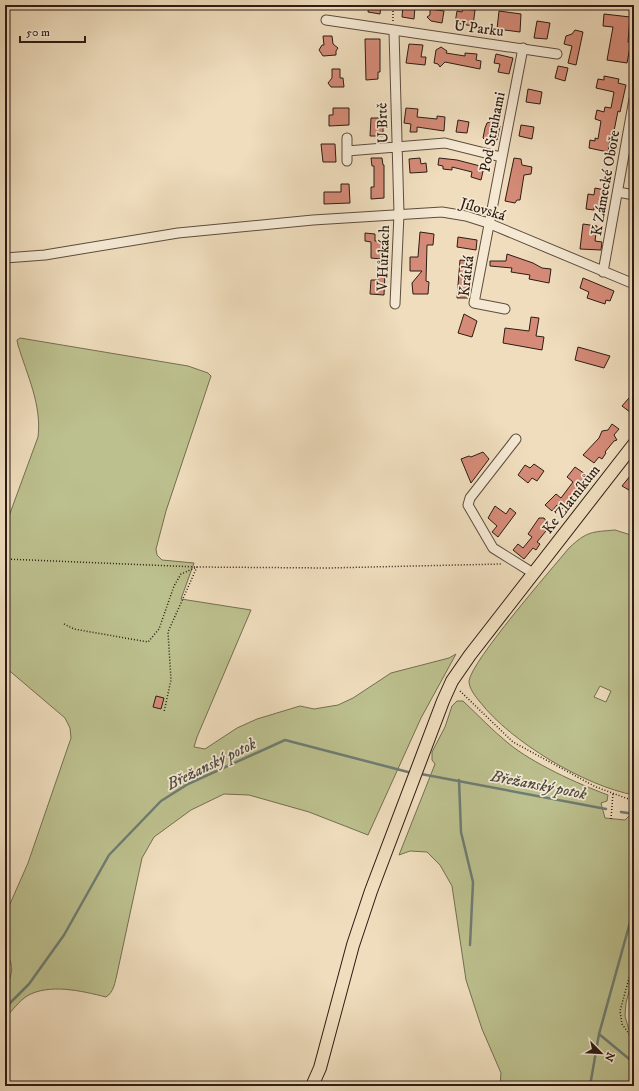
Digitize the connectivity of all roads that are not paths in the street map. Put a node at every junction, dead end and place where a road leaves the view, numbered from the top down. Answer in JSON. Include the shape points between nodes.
{"nodes":[{"id":1,"x":326,"y":20,"type":"dead end"},
{"id":2,"x":394,"y":31,"type":"junction"},
{"id":3,"x":522,"y":48,"type":"junction"},
{"id":4,"x":557,"y":54,"type":"dead end"},
{"id":5,"x":634,"y":99,"type":"edge"},
{"id":6,"x":347,"y":138,"type":"dead end"},
{"id":7,"x":397,"y":146,"type":"junction"},
{"id":8,"x":347,"y":151,"type":"junction"},
{"id":9,"x":501,"y":157,"type":"junction"},
{"id":10,"x":347,"y":161,"type":"dead end"},
{"id":11,"x":618,"y":192,"type":"junction"},
{"id":12,"x":634,"y":195,"type":"edge"},
{"id":13,"x":399,"y":214,"type":"junction"},
{"id":14,"x":488,"y":223,"type":"junction"},
{"id":15,"x":5,"y":258,"type":"edge"},
{"id":16,"x":603,"y":272,"type":"junction"},
{"id":17,"x":634,"y":284,"type":"edge"},
{"id":18,"x":395,"y":304,"type":"dead end"},
{"id":19,"x":505,"y":309,"type":"dead end"},
{"id":20,"x":516,"y":439,"type":"dead end"},
{"id":21,"x":634,"y":444,"type":"edge"},
{"id":22,"x":533,"y":574,"type":"junction"},
{"id":23,"x":312,"y":1086,"type":"edge"}],
"edges":[{"from":1,"to":2,"type":"street","name":"U Parku"},
{"from":2,"to":3,"type":"street","name":"U Parku"},
{"from":2,"to":7,"type":"street","name":"U Brtě"},
{"from":3,"to":4,"type":"street","name":"U Parku"},
{"from":3,"to":9,"type":"street","name":"Pod Struhami"},
{"from":5,"to":11,"type":"street","name":"K Zámecké Oboře"},
{"from":6,"to":8,"type":"street"},
{"from":7,"to":8,"type":"street"},
{"from":7,"to":9,"type":"street","via":[[446,143]]},
{"from":7,"to":13,"type":"street","name":"U Brtě"},
{"from":8,"to":10,"type":"street"},
{"from":9,"to":14,"type":"street","name":"Pod Struhami"},
{"from":11,"to":12,"type":"street"},
{"from":11,"to":16,"type":"street","name":"K Zámecké Oboře"},
{"from":13,"to":14,"type":"street","name":"Jílovská","via":[[442,212]]},
{"from":13,"to":15,"type":"street","name":"Jílovská","via":[[178,233],[45,255]]},
{"from":13,"to":18,"type":"street","name":"V Hůrkách"},
{"from":14,"to":16,"type":"street","name":"Jílovská"},
{"from":14,"to":19,"type":"street","name":"Krátká","via":[[474,303]]},
{"from":16,"to":17,"type":"street","name":"Jílovská"},
{"from":20,"to":22,"type":"street","via":[[468,504],[493,548]]},
{"from":21,"to":22,"type":"main road","name":"Ke Zlatníkům"},
{"from":22,"to":23,"type":"main road","name":"Ke Zlatníkům","via":[[452,681],[371,891],[353,945],[320,1068]]}]}
